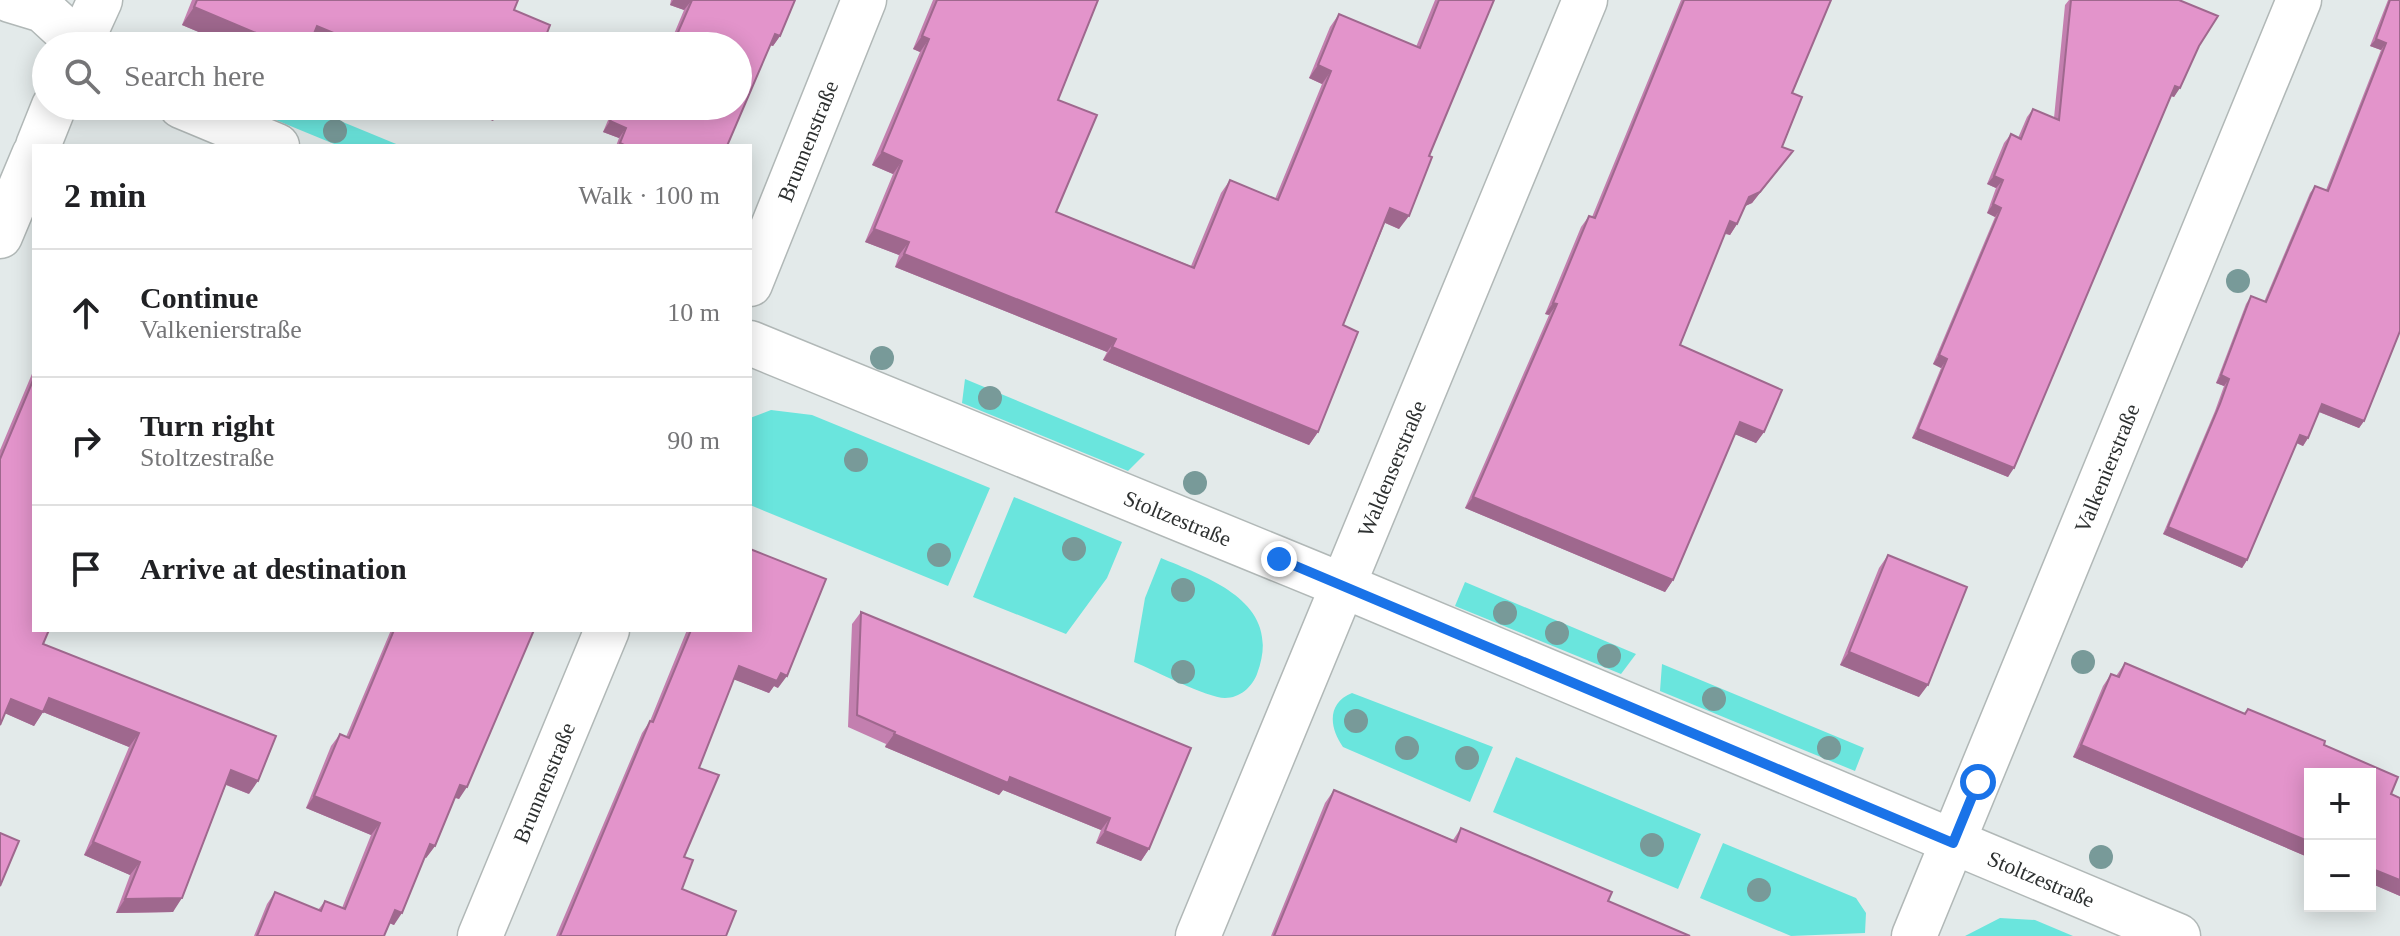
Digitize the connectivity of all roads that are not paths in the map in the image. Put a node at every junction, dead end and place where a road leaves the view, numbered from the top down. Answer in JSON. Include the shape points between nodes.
{"nodes":[{"id":1,"x":10,"y":0,"type":"edge"},
{"id":2,"x":100,"y":0,"type":"edge"},
{"id":3,"x":864,"y":0,"type":"edge"},
{"id":4,"x":1585,"y":0,"type":"edge"},
{"id":5,"x":2299,"y":0,"type":"edge"},
{"id":6,"x":67,"y":32,"type":"edge"},
{"id":7,"x":86,"y":32,"type":"edge"},
{"id":8,"x":48,"y":120,"type":"edge"},
{"id":9,"x":215,"y":120,"type":"edge"},
{"id":10,"x":39,"y":144,"type":"edge"},
{"id":11,"x":272,"y":144,"type":"edge"},
{"id":12,"x":32,"y":160,"type":"edge"},
{"id":13,"x":0,"y":236,"type":"edge"},
{"id":14,"x":752,"y":279,"type":"edge"},
{"id":15,"x":752,"y":344,"type":"edge"},
{"id":16,"x":1344,"y":586,"type":"junction"},
{"id":17,"x":606,"y":632,"type":"edge"},
{"id":18,"x":1953,"y":843,"type":"junction"},
{"id":19,"x":480,"y":936,"type":"edge"},
{"id":20,"x":1198,"y":936,"type":"edge"},
{"id":21,"x":1914,"y":936,"type":"edge"},
{"id":22,"x":2178,"y":936,"type":"edge"}],
"edges":[{"from":1,"to":6,"type":"street","via":[[43,10]]},
{"from":2,"to":7,"type":"street"},
{"from":3,"to":14,"type":"street","name":"Brunnenstraße"},
{"from":4,"to":16,"type":"street","name":"Waldenserstraße"},
{"from":5,"to":18,"type":"street","name":"Valkenierstraße"},
{"from":8,"to":10,"type":"street"},
{"from":9,"to":11,"type":"street"},
{"from":12,"to":13,"type":"street"},
{"from":15,"to":16,"type":"street","name":"Stoltzestraße"},
{"from":16,"to":18,"type":"street","name":"Stoltzestraße"},
{"from":16,"to":20,"type":"street","name":"Waldenserstraße"},
{"from":17,"to":19,"type":"street","name":"Brunnenstraße"},
{"from":18,"to":21,"type":"street","name":"Valkenierstraße"},
{"from":18,"to":22,"type":"street","name":"Stoltzestraße"}]}
